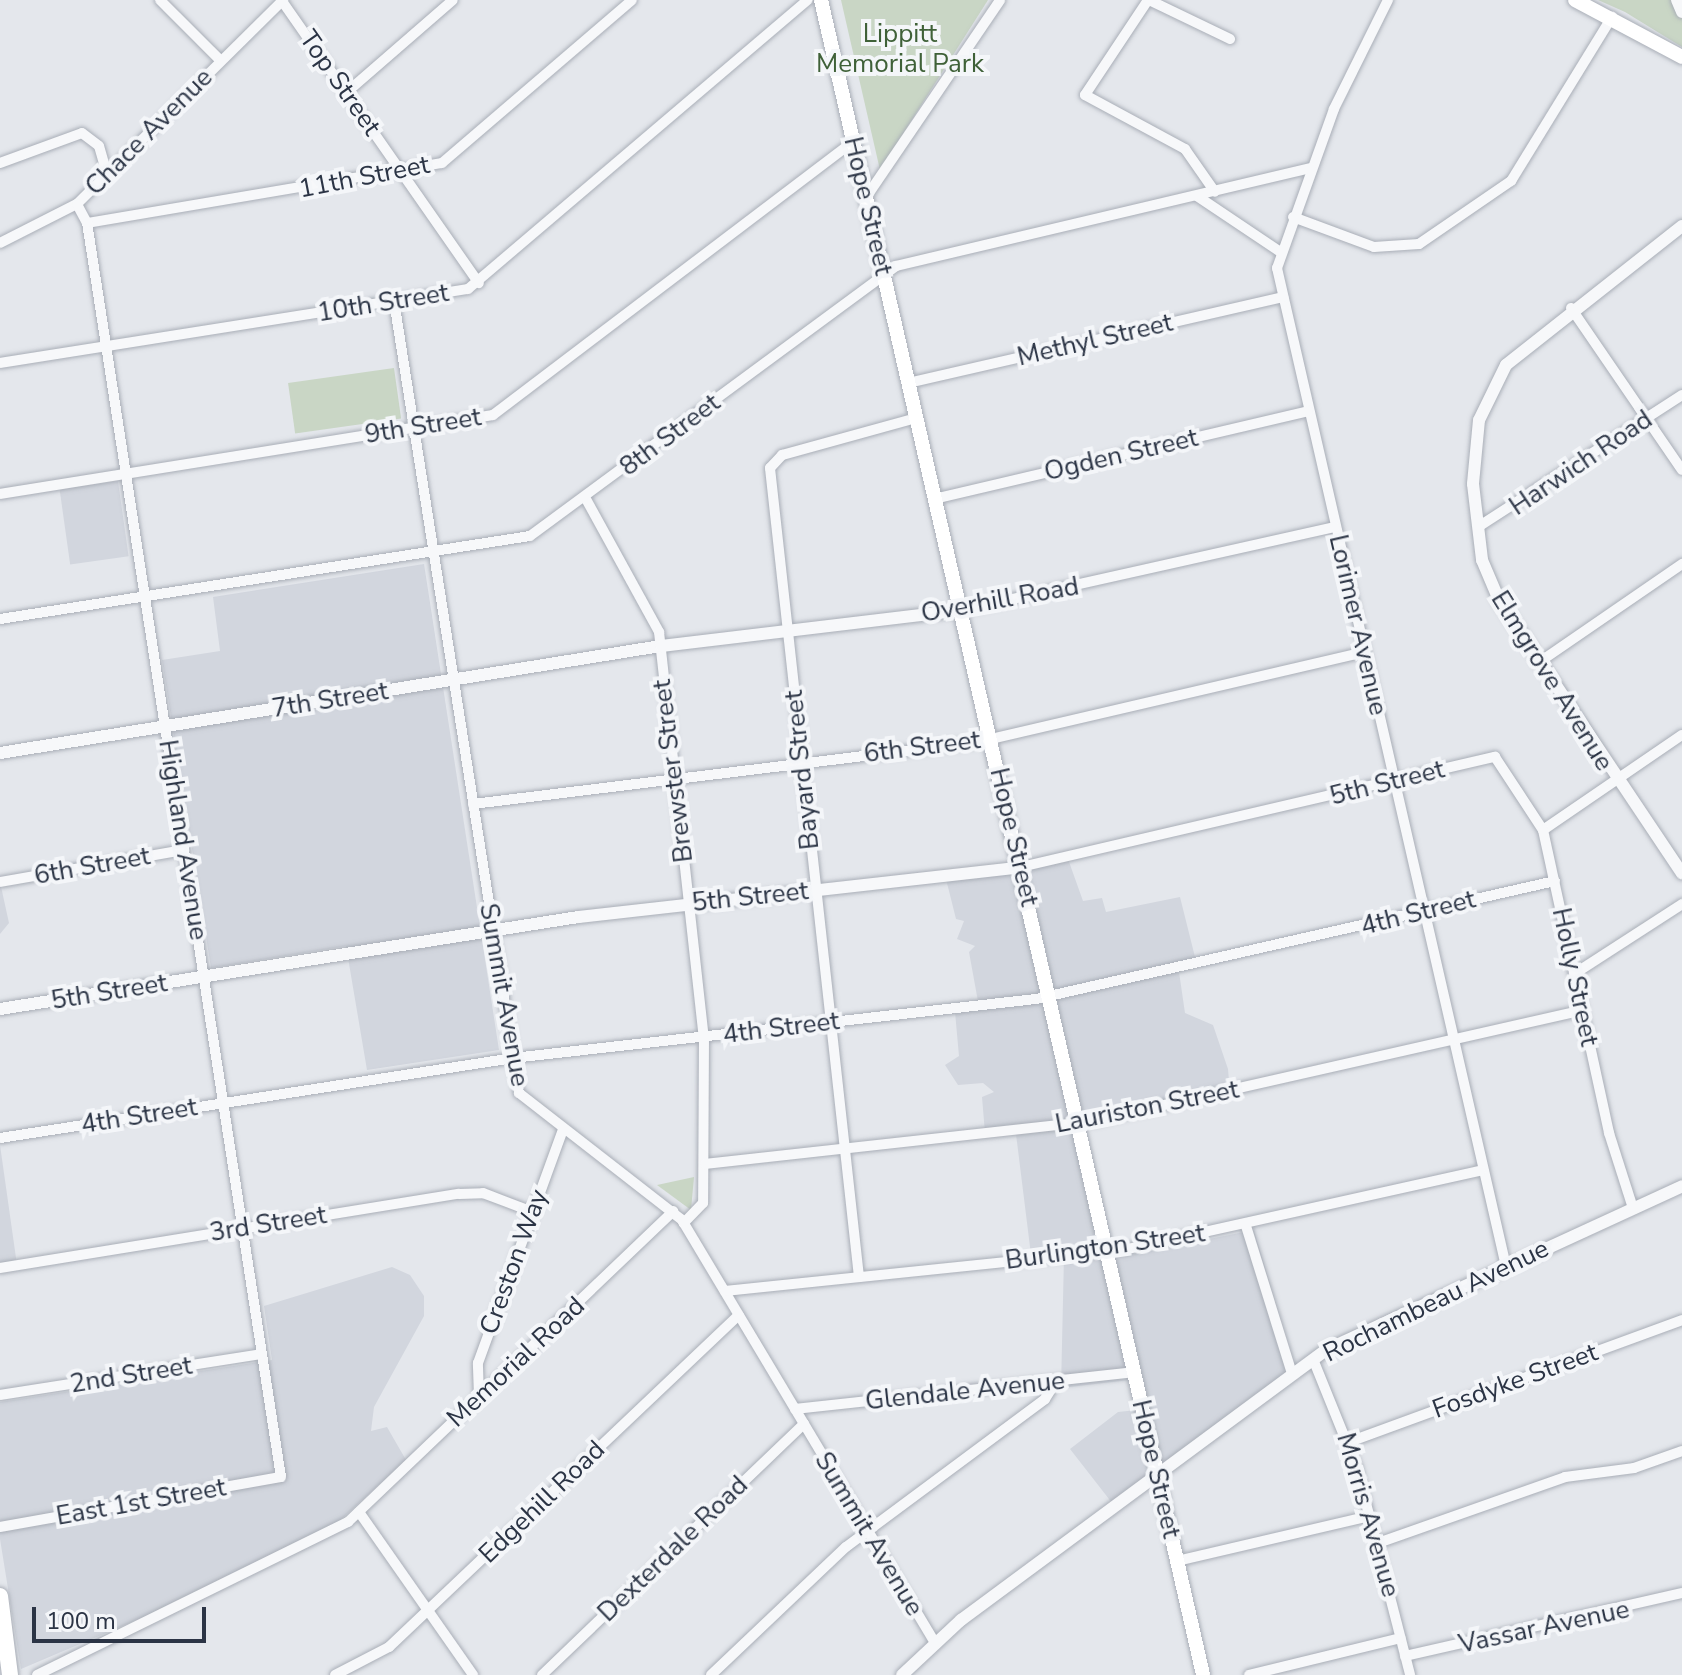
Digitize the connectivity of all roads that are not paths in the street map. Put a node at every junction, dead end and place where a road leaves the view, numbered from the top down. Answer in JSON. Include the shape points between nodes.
{"nodes":[{"id":1,"x":160,"y":0,"type":"edge"},
{"id":2,"x":283,"y":0,"type":"edge"},
{"id":3,"x":453,"y":0,"type":"edge"},
{"id":4,"x":632,"y":0,"type":"edge"},
{"id":5,"x":808,"y":0,"type":"edge"},
{"id":6,"x":821,"y":0,"type":"edge"},
{"id":7,"x":1000,"y":0,"type":"edge"},
{"id":8,"x":1148,"y":0,"type":"edge"},
{"id":9,"x":1388,"y":0,"type":"edge"},
{"id":10,"x":1575,"y":0,"type":"edge"},
{"id":11,"x":1677,"y":0,"type":"edge"},
{"id":12,"x":1682,"y":12,"type":"edge"},
{"id":13,"x":1612,"y":17,"type":"junction"},
{"id":14,"x":1230,"y":39,"type":"dead end"},
{"id":15,"x":1682,"y":57,"type":"edge"},
{"id":16,"x":221,"y":61,"type":"junction"},
{"id":17,"x":347,"y":92,"type":"junction"},
{"id":18,"x":854,"y":141,"type":"junction"},
{"id":19,"x":0,"y":163,"type":"edge"},
{"id":20,"x":1311,"y":168,"type":"junction"},
{"id":21,"x":107,"y":174,"type":"junction"},
{"id":22,"x":405,"y":174,"type":"junction"},
{"id":23,"x":1215,"y":192,"type":"junction"},
{"id":24,"x":867,"y":196,"type":"junction"},
{"id":25,"x":1197,"y":196,"type":"junction"},
{"id":26,"x":77,"y":204,"type":"junction"},
{"id":27,"x":1293,"y":217,"type":"junction"},
{"id":28,"x":87,"y":223,"type":"junction"},
{"id":29,"x":1682,"y":226,"type":"edge"},
{"id":30,"x":0,"y":243,"type":"edge"},
{"id":31,"x":1279,"y":251,"type":"junction"},
{"id":32,"x":884,"y":275,"type":"junction"},
{"id":33,"x":479,"y":283,"type":"junction"},
{"id":34,"x":1283,"y":297,"type":"junction"},
{"id":35,"x":394,"y":301,"type":"junction"},
{"id":36,"x":1571,"y":308,"type":"junction"},
{"id":37,"x":106,"y":346,"type":"junction"},
{"id":38,"x":0,"y":363,"type":"edge"},
{"id":39,"x":908,"y":383,"type":"junction"},
{"id":40,"x":1682,"y":395,"type":"edge"},
{"id":41,"x":1308,"y":411,"type":"junction"},
{"id":42,"x":916,"y":418,"type":"junction"},
{"id":43,"x":1647,"y":418,"type":"junction"},
{"id":44,"x":414,"y":427,"type":"junction"},
{"id":45,"x":1682,"y":470,"type":"edge"},
{"id":46,"x":127,"y":474,"type":"junction"},
{"id":47,"x":0,"y":494,"type":"edge"},
{"id":48,"x":586,"y":499,"type":"junction"},
{"id":49,"x":934,"y":499,"type":"junction"},
{"id":50,"x":1335,"y":527,"type":"junction"},
{"id":51,"x":1478,"y":527,"type":"junction"},
{"id":52,"x":435,"y":553,"type":"junction"},
{"id":53,"x":1682,"y":564,"type":"edge"},
{"id":54,"x":145,"y":597,"type":"junction"},
{"id":55,"x":963,"y":610,"type":"junction"},
{"id":56,"x":0,"y":619,"type":"edge"},
{"id":57,"x":787,"y":632,"type":"junction"},
{"id":58,"x":661,"y":646,"type":"junction"},
{"id":59,"x":1365,"y":652,"type":"junction"},
{"id":60,"x":1538,"y":663,"type":"junction"},
{"id":61,"x":454,"y":679,"type":"junction"},
{"id":62,"x":164,"y":724,"type":"junction"},
{"id":63,"x":1682,"y":735,"type":"edge"},
{"id":64,"x":992,"y":738,"type":"junction"},
{"id":65,"x":0,"y":753,"type":"edge"},
{"id":66,"x":1495,"y":757,"type":"joint"},
{"id":67,"x":801,"y":762,"type":"junction"},
{"id":68,"x":675,"y":775,"type":"junction"},
{"id":69,"x":1615,"y":781,"type":"junction"},
{"id":70,"x":1395,"y":783,"type":"junction"},
{"id":71,"x":473,"y":804,"type":"junction"},
{"id":72,"x":1543,"y":830,"type":"junction"},
{"id":73,"x":184,"y":850,"type":"junction"},
{"id":74,"x":1021,"y":867,"type":"junction"},
{"id":75,"x":1682,"y":873,"type":"edge"},
{"id":76,"x":1555,"y":881,"type":"junction"},
{"id":77,"x":0,"y":882,"type":"edge"},
{"id":78,"x":816,"y":890,"type":"junction"},
{"id":79,"x":688,"y":904,"type":"junction"},
{"id":80,"x":1682,"y":904,"type":"edge"},
{"id":81,"x":1424,"y":911,"type":"junction"},
{"id":82,"x":493,"y":931,"type":"junction"},
{"id":83,"x":1574,"y":974,"type":"junction"},
{"id":84,"x":205,"y":977,"type":"junction"},
{"id":85,"x":1050,"y":996,"type":"junction"},
{"id":86,"x":0,"y":1009,"type":"edge"},
{"id":87,"x":1583,"y":1010,"type":"junction"},
{"id":88,"x":831,"y":1022,"type":"junction"},
{"id":89,"x":704,"y":1037,"type":"junction"},
{"id":90,"x":1454,"y":1042,"type":"junction"},
{"id":91,"x":513,"y":1058,"type":"junction"},
{"id":92,"x":222,"y":1103,"type":"junction"},
{"id":93,"x":1080,"y":1123,"type":"junction"},
{"id":94,"x":563,"y":1130,"type":"junction"},
{"id":95,"x":0,"y":1138,"type":"edge"},
{"id":96,"x":844,"y":1148,"type":"junction"},
{"id":97,"x":705,"y":1164,"type":"junction"},
{"id":98,"x":1480,"y":1171,"type":"junction"},
{"id":99,"x":1682,"y":1186,"type":"edge"},
{"id":100,"x":1633,"y":1208,"type":"junction"},
{"id":101,"x":673,"y":1211,"type":"junction"},
{"id":102,"x":533,"y":1212,"type":"junction"},
{"id":103,"x":684,"y":1223,"type":"junction"},
{"id":104,"x":1246,"y":1226,"type":"junction"},
{"id":105,"x":243,"y":1228,"type":"junction"},
{"id":106,"x":1107,"y":1251,"type":"junction"},
{"id":107,"x":1506,"y":1266,"type":"junction"},
{"id":108,"x":0,"y":1268,"type":"edge"},
{"id":109,"x":859,"y":1277,"type":"junction"},
{"id":110,"x":725,"y":1291,"type":"junction"},
{"id":111,"x":739,"y":1315,"type":"junction"},
{"id":112,"x":1682,"y":1320,"type":"edge"},
{"id":113,"x":261,"y":1354,"type":"junction"},
{"id":114,"x":1313,"y":1359,"type":"junction"},
{"id":115,"x":1135,"y":1372,"type":"junction"},
{"id":116,"x":1292,"y":1374,"type":"junction"},
{"id":117,"x":1055,"y":1383,"type":"junction"},
{"id":118,"x":0,"y":1395,"type":"edge"},
{"id":119,"x":479,"y":1396,"type":"junction"},
{"id":120,"x":795,"y":1409,"type":"junction"},
{"id":121,"x":804,"y":1424,"type":"junction"},
{"id":122,"x":1349,"y":1442,"type":"junction"},
{"id":123,"x":1682,"y":1451,"type":"edge"},
{"id":124,"x":1158,"y":1476,"type":"junction"},
{"id":125,"x":281,"y":1477,"type":"joint"},
{"id":126,"x":359,"y":1512,"type":"junction"},
{"id":127,"x":1370,"y":1516,"type":"junction"},
{"id":128,"x":0,"y":1527,"type":"edge"},
{"id":129,"x":867,"y":1530,"type":"junction"},
{"id":130,"x":1378,"y":1543,"type":"junction"},
{"id":131,"x":1177,"y":1561,"type":"junction"},
{"id":132,"x":1682,"y":1593,"type":"edge"},
{"id":133,"x":0,"y":1596,"type":"edge"},
{"id":134,"x":428,"y":1611,"type":"junction"},
{"id":135,"x":1401,"y":1638,"type":"junction"},
{"id":136,"x":935,"y":1643,"type":"junction"},
{"id":137,"x":1405,"y":1656,"type":"junction"},
{"id":138,"x":1198,"y":1674,"type":"edge"},
{"id":139,"x":10,"y":1675,"type":"edge"},
{"id":140,"x":37,"y":1675,"type":"edge"},
{"id":141,"x":335,"y":1675,"type":"edge"},
{"id":142,"x":473,"y":1675,"type":"edge"},
{"id":143,"x":542,"y":1675,"type":"edge"},
{"id":144,"x":711,"y":1675,"type":"edge"},
{"id":145,"x":902,"y":1675,"type":"edge"},
{"id":146,"x":1249,"y":1675,"type":"edge"},
{"id":147,"x":1410,"y":1675,"type":"edge"}],
"edges":[{"from":1,"to":16,"type":"street"},
{"from":2,"to":16,"type":"street","name":"Chace Avenue"},
{"from":2,"to":17,"type":"street","name":"Top Street"},
{"from":3,"to":17,"type":"street"},
{"from":4,"to":22,"type":"street","name":"11th Street","via":[[442,163]]},
{"from":5,"to":33,"type":"street","name":"10th Street"},
{"from":6,"to":18,"type":"main road","name":"Hope Street"},
{"from":7,"to":24,"type":"street"},
{"from":8,"to":14,"type":"street"},
{"from":8,"to":23,"type":"street","via":[[1085,95],[1185,149]]},
{"from":9,"to":20,"type":"street","name":"Lorimer Avenue"},
{"from":10,"to":13,"type":"main road"},
{"from":11,"to":12,"type":"street"},
{"from":13,"to":15,"type":"main road"},
{"from":13,"to":27,"type":"street","via":[[1511,181],[1419,244],[1374,247]]},
{"from":16,"to":21,"type":"street","name":"Chace Avenue"},
{"from":17,"to":22,"type":"street","name":"Top Street"},
{"from":18,"to":24,"type":"main road","name":"Hope Street"},
{"from":18,"to":44,"type":"street","name":"9th Street","via":[[493,415]]},
{"from":19,"to":21,"type":"street","via":[[82,133],[99,146]]},
{"from":20,"to":23,"type":"street","name":"8th Street"},
{"from":20,"to":27,"type":"street","name":"Lorimer Avenue"},
{"from":21,"to":26,"type":"street","name":"Chace Avenue"},
{"from":22,"to":28,"type":"street","name":"11th Street"},
{"from":22,"to":33,"type":"street","name":"Top Street"},
{"from":23,"to":25,"type":"street","name":"8th Street"},
{"from":24,"to":32,"type":"main road","name":"Hope Street"},
{"from":25,"to":31,"type":"street"},
{"from":25,"to":32,"type":"street","name":"8th Street","via":[[909,262]]},
{"from":26,"to":28,"type":"street","name":"Highland Avenue"},
{"from":26,"to":30,"type":"street","name":"Chace Avenue"},
{"from":27,"to":31,"type":"street","name":"Lorimer Avenue"},
{"from":28,"to":37,"type":"street","name":"Highland Avenue"},
{"from":29,"to":36,"type":"street","name":"Elmgrove Avenue"},
{"from":31,"to":34,"type":"street","name":"Lorimer Avenue"},
{"from":32,"to":39,"type":"main road","name":"Hope Street"},
{"from":32,"to":48,"type":"street","name":"8th Street"},
{"from":33,"to":35,"type":"street","name":"10th Street"},
{"from":34,"to":39,"type":"street","name":"Methyl Street"},
{"from":34,"to":41,"type":"street","name":"Lorimer Avenue"},
{"from":35,"to":37,"type":"street","name":"10th Street"},
{"from":35,"to":44,"type":"street","name":"Summit Avenue"},
{"from":36,"to":43,"type":"street"},
{"from":36,"to":51,"type":"street","name":"Elmgrove Avenue","via":[[1524,346],[1490,391],[1474,448]]},
{"from":37,"to":38,"type":"street","name":"10th Street"},
{"from":37,"to":46,"type":"street","name":"Highland Avenue"},
{"from":39,"to":42,"type":"main road","name":"Hope Street"},
{"from":40,"to":43,"type":"street","name":"Harwich Road"},
{"from":41,"to":49,"type":"street","name":"Ogden Street"},
{"from":41,"to":50,"type":"street","name":"Lorimer Avenue"},
{"from":42,"to":49,"type":"main road","name":"Hope Street"},
{"from":42,"to":57,"type":"street","name":"Bayard Street","via":[[773,462]]},
{"from":43,"to":45,"type":"street"},
{"from":43,"to":51,"type":"street","name":"Harwich Road"},
{"from":44,"to":46,"type":"street","name":"9th Street"},
{"from":44,"to":52,"type":"street","name":"Summit Avenue"},
{"from":46,"to":47,"type":"street","name":"9th Street"},
{"from":46,"to":54,"type":"street","name":"Highland Avenue"},
{"from":48,"to":52,"type":"street","name":"8th Street","via":[[530,536]]},
{"from":48,"to":58,"type":"street"},
{"from":49,"to":55,"type":"main road","name":"Hope Street"},
{"from":50,"to":55,"type":"street","name":"Overhill Road"},
{"from":50,"to":59,"type":"street","name":"Lorimer Avenue"},
{"from":51,"to":60,"type":"street","name":"Elmgrove Avenue","via":[[1491,583]]},
{"from":52,"to":54,"type":"street","name":"8th Street"},
{"from":52,"to":61,"type":"street","name":"Summit Avenue"},
{"from":53,"to":60,"type":"street"},
{"from":54,"to":56,"type":"street","name":"8th Street"},
{"from":54,"to":62,"type":"street","name":"Highland Avenue"},
{"from":55,"to":57,"type":"street","name":"Overhill Road"},
{"from":55,"to":64,"type":"main road","name":"Hope Street"},
{"from":57,"to":58,"type":"street","name":"Overhill Road"},
{"from":57,"to":67,"type":"street","name":"Bayard Street"},
{"from":58,"to":61,"type":"street","name":"7th Street"},
{"from":58,"to":68,"type":"street","name":"Brewster Street"},
{"from":59,"to":64,"type":"street","name":"6th Street"},
{"from":59,"to":70,"type":"street","name":"Lorimer Avenue"},
{"from":60,"to":69,"type":"street","name":"Elmgrove Avenue"},
{"from":61,"to":62,"type":"street","name":"7th Street"},
{"from":61,"to":71,"type":"street","name":"Summit Avenue"},
{"from":62,"to":65,"type":"street","name":"7th Street"},
{"from":62,"to":73,"type":"street","name":"Highland Avenue"},
{"from":63,"to":69,"type":"street"},
{"from":64,"to":67,"type":"street","name":"6th Street"},
{"from":64,"to":74,"type":"main road","name":"Hope Street"},
{"from":66,"to":70,"type":"street","name":"5th Street"},
{"from":66,"to":72,"type":"street","name":"Holly Street"},
{"from":67,"to":68,"type":"street","name":"6th Street"},
{"from":67,"to":78,"type":"street","name":"Bayard Street"},
{"from":68,"to":71,"type":"street","name":"6th Street"},
{"from":68,"to":79,"type":"street","name":"Brewster Street"},
{"from":69,"to":72,"type":"street"},
{"from":69,"to":75,"type":"street","name":"Elmgrove Avenue"},
{"from":70,"to":74,"type":"street","name":"5th Street"},
{"from":70,"to":81,"type":"street","name":"Lorimer Avenue"},
{"from":71,"to":82,"type":"street","name":"Summit Avenue"},
{"from":72,"to":76,"type":"street","name":"Holly Street"},
{"from":73,"to":77,"type":"street","name":"6th Street"},
{"from":73,"to":84,"type":"street","name":"Highland Avenue"},
{"from":74,"to":78,"type":"street","name":"5th Street"},
{"from":74,"to":85,"type":"main road","name":"Hope Street"},
{"from":76,"to":81,"type":"street","name":"4th Street"},
{"from":76,"to":83,"type":"street","name":"Holly Street"},
{"from":78,"to":79,"type":"street","name":"5th Street"},
{"from":78,"to":88,"type":"street","name":"Bayard Street"},
{"from":79,"to":82,"type":"street","name":"5th Street"},
{"from":79,"to":89,"type":"street","name":"Brewster Street"},
{"from":80,"to":83,"type":"street"},
{"from":81,"to":85,"type":"street","name":"4th Street"},
{"from":81,"to":90,"type":"street","name":"Lorimer Avenue"},
{"from":82,"to":84,"type":"street","name":"5th Street"},
{"from":82,"to":91,"type":"street","name":"Summit Avenue"},
{"from":83,"to":87,"type":"street","name":"Holly Street"},
{"from":84,"to":86,"type":"street","name":"5th Street"},
{"from":84,"to":92,"type":"street","name":"Highland Avenue"},
{"from":85,"to":88,"type":"street","name":"4th Street"},
{"from":85,"to":93,"type":"main road","name":"Hope Street"},
{"from":87,"to":90,"type":"street","name":"Lauriston Street"},
{"from":87,"to":100,"type":"street","name":"Holly Street"},
{"from":88,"to":89,"type":"street","name":"4th Street"},
{"from":88,"to":96,"type":"street","name":"Bayard Street"},
{"from":89,"to":91,"type":"street","name":"4th Street"},
{"from":89,"to":97,"type":"street","name":"Brewster Street"},
{"from":90,"to":93,"type":"street","name":"Lauriston Street"},
{"from":90,"to":98,"type":"street","name":"Lorimer Avenue"},
{"from":91,"to":92,"type":"street","name":"4th Street"},
{"from":91,"to":94,"type":"street","name":"Summit Avenue","via":[[524,1100]]},
{"from":92,"to":95,"type":"street","name":"4th Street"},
{"from":92,"to":105,"type":"street","name":"Highland Avenue"},
{"from":93,"to":96,"type":"street","name":"Lauriston Street"},
{"from":93,"to":106,"type":"main road","name":"Hope Street"},
{"from":94,"to":101,"type":"street","name":"Summit Avenue"},
{"from":94,"to":102,"type":"street","name":"Creston Way"},
{"from":96,"to":97,"type":"street","name":"Lauriston Street"},
{"from":96,"to":109,"type":"street","name":"Bayard Street"},
{"from":97,"to":103,"type":"street","name":"Brewster Street","via":[[701,1210]]},
{"from":98,"to":104,"type":"street","name":"Burlington Street"},
{"from":98,"to":107,"type":"street","name":"Lorimer Avenue"},
{"from":99,"to":100,"type":"street","name":"Rochambeau Avenue"},
{"from":100,"to":107,"type":"street","name":"Rochambeau Avenue"},
{"from":101,"to":103,"type":"street","name":"Summit Avenue"},
{"from":101,"to":119,"type":"street","name":"Memorial Road"},
{"from":102,"to":105,"type":"street","name":"3rd Street","via":[[483,1193],[459,1194]]},
{"from":102,"to":119,"type":"street","name":"Creston Way","via":[[478,1363]]},
{"from":103,"to":110,"type":"street","name":"Summit Avenue"},
{"from":104,"to":106,"type":"street","name":"Burlington Street"},
{"from":104,"to":116,"type":"street"},
{"from":105,"to":108,"type":"street","name":"3rd Street"},
{"from":105,"to":113,"type":"street","name":"Highland Avenue"},
{"from":106,"to":109,"type":"street","name":"Burlington Street"},
{"from":106,"to":115,"type":"main road","name":"Hope Street"},
{"from":107,"to":114,"type":"street","name":"Rochambeau Avenue"},
{"from":109,"to":110,"type":"street","name":"Burlington Street"},
{"from":110,"to":111,"type":"street","name":"Summit Avenue"},
{"from":111,"to":120,"type":"street","name":"Summit Avenue"},
{"from":111,"to":134,"type":"street","name":"Edgehill Road"},
{"from":112,"to":122,"type":"street","name":"Fosdyke Street"},
{"from":113,"to":118,"type":"street","name":"2nd Street"},
{"from":113,"to":125,"type":"street","name":"Highland Avenue"},
{"from":114,"to":116,"type":"street","name":"Rochambeau Avenue"},
{"from":114,"to":122,"type":"street","name":"Morris Avenue"},
{"from":115,"to":117,"type":"street","name":"Glendale Avenue"},
{"from":115,"to":124,"type":"main road","name":"Hope Street"},
{"from":116,"to":124,"type":"street","name":"Rochambeau Avenue"},
{"from":117,"to":120,"type":"street","name":"Glendale Avenue"},
{"from":117,"to":129,"type":"street","via":[[1045,1399]]},
{"from":119,"to":126,"type":"street","name":"Memorial Road"},
{"from":120,"to":121,"type":"street","name":"Summit Avenue"},
{"from":121,"to":129,"type":"street","name":"Summit Avenue"},
{"from":121,"to":143,"type":"street","name":"Dexterdale Road"},
{"from":122,"to":127,"type":"street","name":"Morris Avenue"},
{"from":123,"to":130,"type":"street","via":[[1634,1468],[1565,1477]]},
{"from":124,"to":131,"type":"main road","name":"Hope Street"},
{"from":124,"to":136,"type":"street","name":"Rochambeau Avenue"},
{"from":125,"to":128,"type":"street","name":"East 1st Street"},
{"from":126,"to":134,"type":"street"},
{"from":126,"to":140,"type":"street","name":"Memorial Road"},
{"from":127,"to":130,"type":"street","name":"Morris Avenue"},
{"from":127,"to":131,"type":"street"},
{"from":129,"to":136,"type":"street","name":"Summit Avenue"},
{"from":129,"to":144,"type":"street"},
{"from":130,"to":135,"type":"street","name":"Morris Avenue"},
{"from":131,"to":138,"type":"main road","name":"Hope Street"},
{"from":132,"to":137,"type":"street","name":"Vassar Avenue"},
{"from":133,"to":139,"type":"main road"},
{"from":134,"to":141,"type":"street","name":"Edgehill Road","via":[[383,1651]]},
{"from":134,"to":142,"type":"street"},
{"from":135,"to":137,"type":"street","name":"Morris Avenue"},
{"from":135,"to":146,"type":"street"},
{"from":136,"to":145,"type":"street","name":"Rochambeau Avenue"},
{"from":137,"to":147,"type":"street","name":"Morris Avenue"}]}
